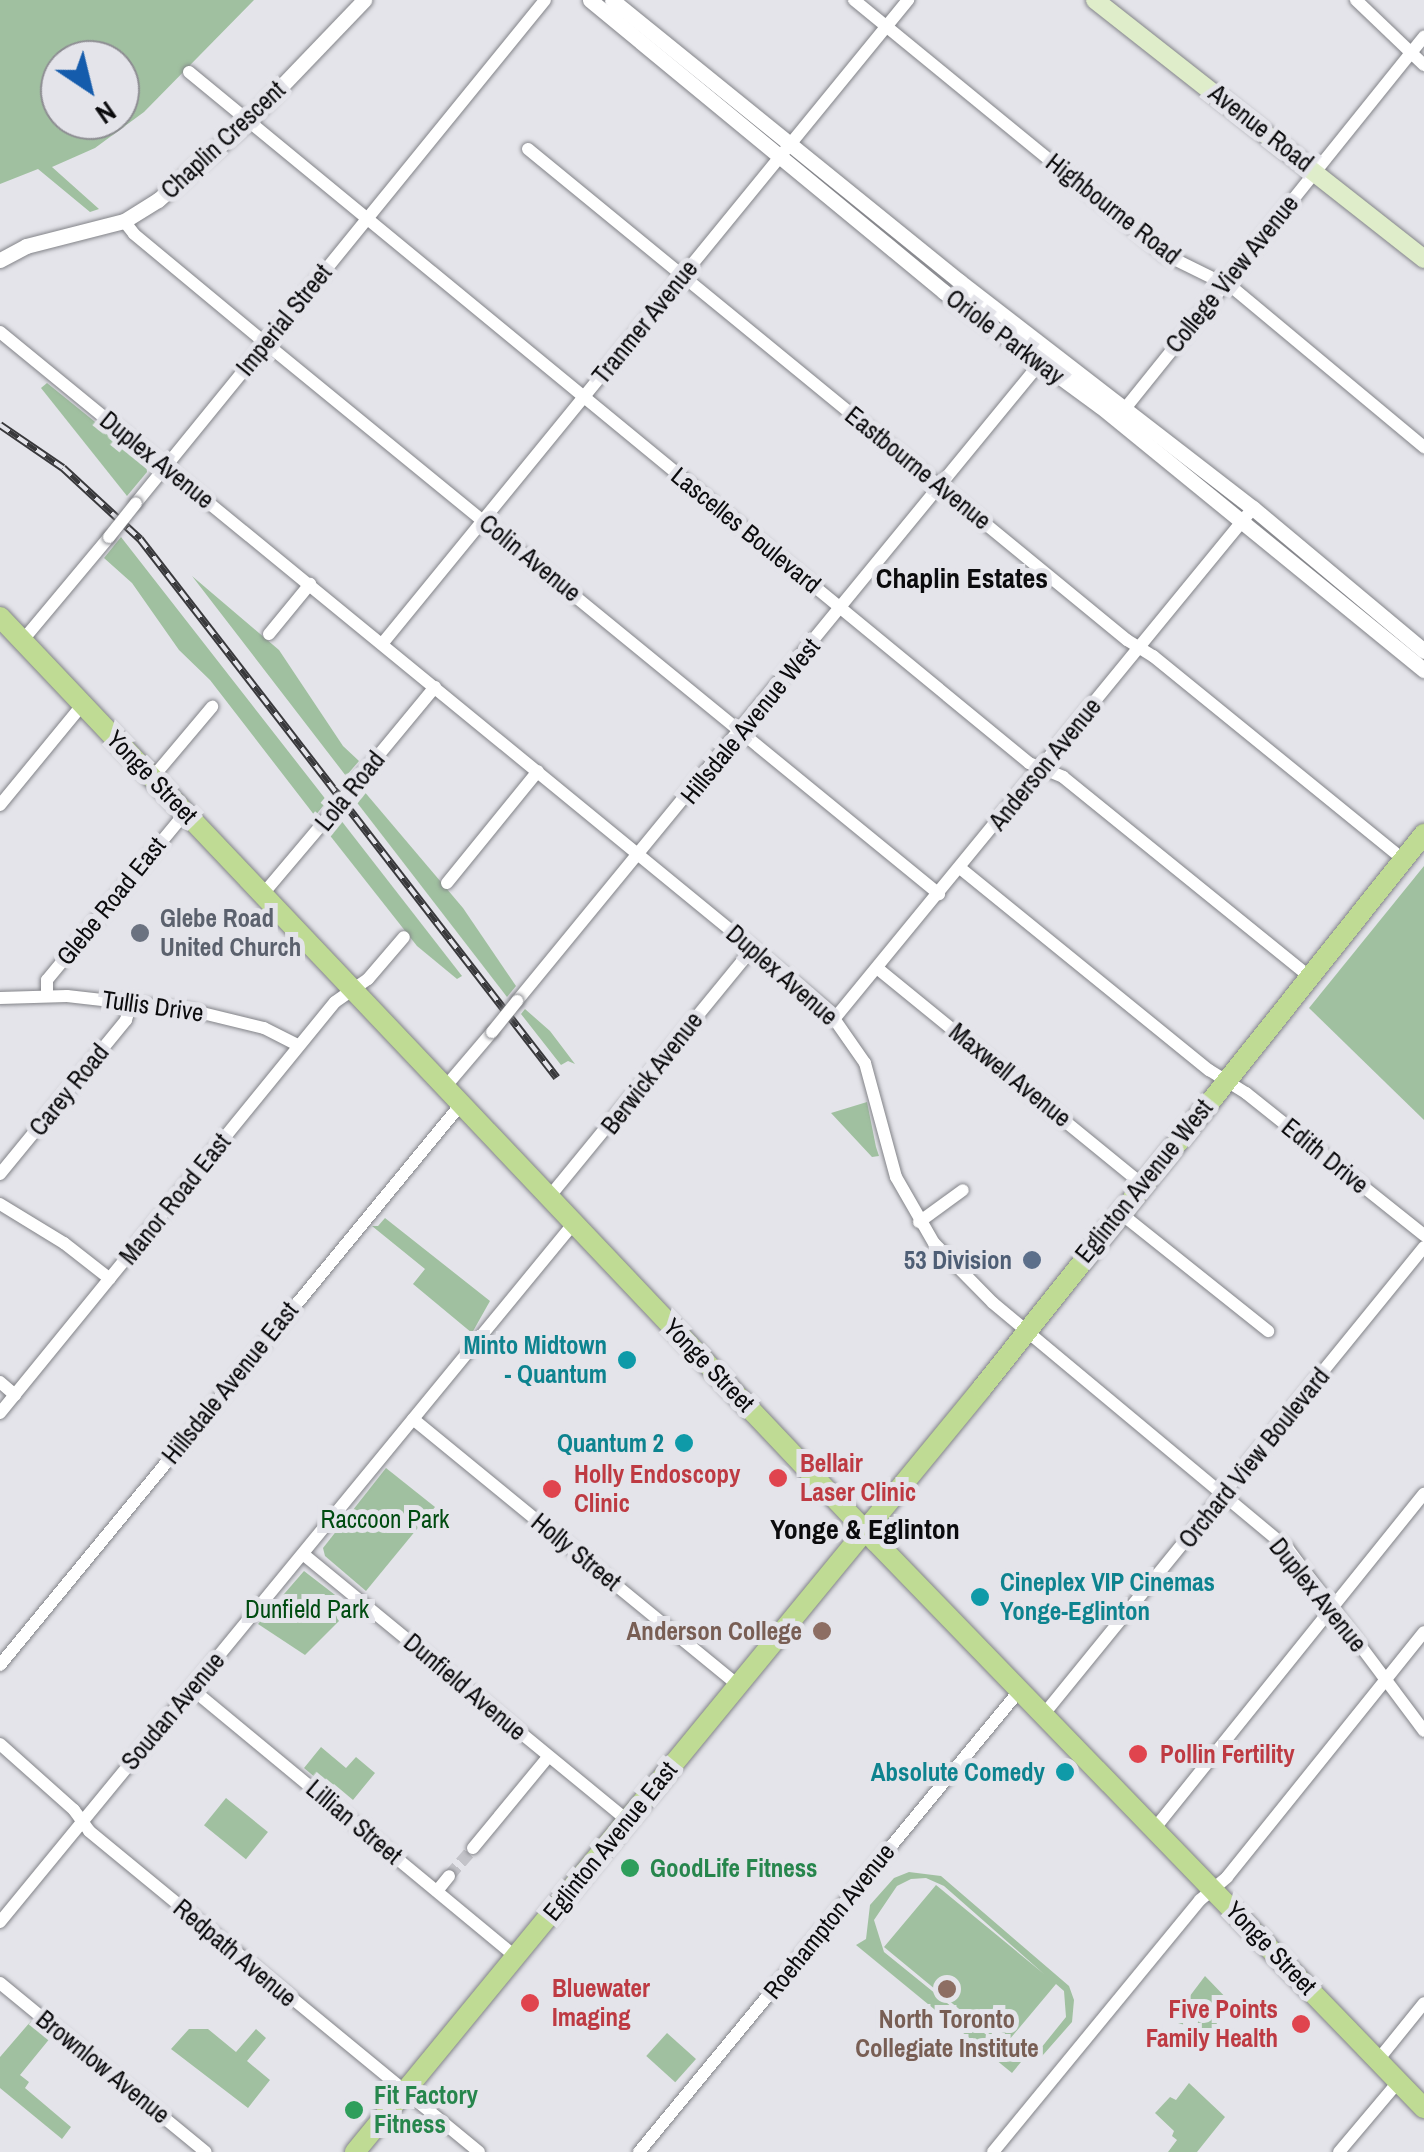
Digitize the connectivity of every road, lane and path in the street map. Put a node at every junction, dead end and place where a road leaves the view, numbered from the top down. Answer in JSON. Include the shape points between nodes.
{"nodes":[{"id":1,"x":364,"y":0,"type":"edge"},
{"id":2,"x":546,"y":0,"type":"edge"},
{"id":3,"x":590,"y":0,"type":"edge"},
{"id":4,"x":612,"y":0,"type":"edge"},
{"id":5,"x":854,"y":0,"type":"edge"},
{"id":6,"x":908,"y":0,"type":"edge"},
{"id":7,"x":1096,"y":0,"type":"edge"},
{"id":8,"x":1356,"y":0,"type":"edge"},
{"id":9,"x":886,"y":26,"type":"junction"},
{"id":10,"x":1424,"y":36,"type":"edge"},
{"id":11,"x":1411,"y":52,"type":"junction"},
{"id":12,"x":1424,"y":65,"type":"edge"},
{"id":13,"x":189,"y":72,"type":"dead end"},
{"id":14,"x":248,"y":122,"type":"junction"},
{"id":15,"x":528,"y":149,"type":"dead end"},
{"id":16,"x":784,"y":151,"type":"junction"},
{"id":17,"x":1315,"y":170,"type":"junction"},
{"id":18,"x":366,"y":219,"type":"junction"},
{"id":19,"x":124,"y":221,"type":"junction"},
{"id":20,"x":1424,"y":259,"type":"edge"},
{"id":21,"x":0,"y":260,"type":"edge"},
{"id":22,"x":682,"y":275,"type":"junction"},
{"id":23,"x":1224,"y":284,"type":"junction"},
{"id":24,"x":0,"y":332,"type":"edge"},
{"id":25,"x":266,"y":344,"type":"junction"},
{"id":26,"x":1050,"y":351,"type":"junction"},
{"id":27,"x":1039,"y":365,"type":"junction"},
{"id":28,"x":584,"y":397,"type":"junction"},
{"id":29,"x":1121,"y":413,"type":"junction"},
{"id":30,"x":1424,"y":447,"type":"edge"},
{"id":31,"x":165,"y":467,"type":"junction"},
{"id":32,"x":941,"y":487,"type":"junction"},
{"id":33,"x":1253,"y":508,"type":"junction"},
{"id":34,"x":483,"y":520,"type":"junction"},
{"id":35,"x":1242,"y":522,"type":"junction"},
{"id":36,"x":310,"y":584,"type":"junction"},
{"id":37,"x":842,"y":608,"type":"junction"},
{"id":38,"x":0,"y":616,"type":"edge"},
{"id":39,"x":269,"y":634,"type":"dead end"},
{"id":40,"x":23,"y":640,"type":"junction"},
{"id":41,"x":382,"y":644,"type":"junction"},
{"id":42,"x":1140,"y":647,"type":"junction"},
{"id":43,"x":1424,"y":651,"type":"edge"},
{"id":44,"x":1424,"y":670,"type":"edge"},
{"id":45,"x":435,"y":687,"type":"junction"},
{"id":46,"x":83,"y":704,"type":"junction"},
{"id":47,"x":212,"y":706,"type":"dead end"},
{"id":48,"x":741,"y":732,"type":"junction"},
{"id":49,"x":1042,"y":766,"type":"junction"},
{"id":50,"x":538,"y":771,"type":"junction"},
{"id":51,"x":153,"y":777,"type":"junction"},
{"id":52,"x":0,"y":806,"type":"edge"},
{"id":53,"x":186,"y":812,"type":"junction"},
{"id":54,"x":1424,"y":834,"type":"edge"},
{"id":55,"x":639,"y":854,"type":"junction"},
{"id":56,"x":1404,"y":859,"type":"junction"},
{"id":57,"x":960,"y":868,"type":"junction"},
{"id":58,"x":447,"y":883,"type":"dead end"},
{"id":59,"x":263,"y":894,"type":"junction"},
{"id":60,"x":938,"y":894,"type":"junction"},
{"id":61,"x":404,"y":936,"type":"dead end"},
{"id":62,"x":752,"y":948,"type":"junction"},
{"id":63,"x":877,"y":968,"type":"junction"},
{"id":64,"x":1309,"y":976,"type":"junction"},
{"id":65,"x":354,"y":988,"type":"junction"},
{"id":66,"x":47,"y":995,"type":"junction"},
{"id":67,"x":0,"y":998,"type":"edge"},
{"id":68,"x":131,"y":1002,"type":"junction"},
{"id":69,"x":835,"y":1018,"type":"junction"},
{"id":70,"x":299,"y":1046,"type":"junction"},
{"id":71,"x":1224,"y":1080,"type":"junction"},
{"id":72,"x":446,"y":1086,"type":"junction"},
{"id":73,"x":462,"y":1103,"type":"junction"},
{"id":74,"x":0,"y":1174,"type":"edge"},
{"id":75,"x":1142,"y":1184,"type":"junction"},
{"id":76,"x":964,"y":1190,"type":"dead end"},
{"id":77,"x":550,"y":1196,"type":"junction"},
{"id":78,"x":0,"y":1204,"type":"edge"},
{"id":79,"x":1119,"y":1212,"type":"junction"},
{"id":80,"x":574,"y":1222,"type":"junction"},
{"id":81,"x":919,"y":1222,"type":"junction"},
{"id":82,"x":1424,"y":1235,"type":"edge"},
{"id":83,"x":1424,"y":1246,"type":"edge"},
{"id":84,"x":110,"y":1279,"type":"junction"},
{"id":85,"x":1026,"y":1331,"type":"junction"},
{"id":86,"x":1268,"y":1331,"type":"dead end"},
{"id":87,"x":0,"y":1382,"type":"edge"},
{"id":88,"x":15,"y":1394,"type":"junction"},
{"id":89,"x":0,"y":1413,"type":"edge"},
{"id":90,"x":413,"y":1419,"type":"junction"},
{"id":91,"x":1424,"y":1494,"type":"edge"},
{"id":92,"x":1224,"y":1496,"type":"junction"},
{"id":93,"x":865,"y":1529,"type":"junction"},
{"id":94,"x":303,"y":1554,"type":"junction"},
{"id":95,"x":1332,"y":1608,"type":"junction"},
{"id":96,"x":1424,"y":1632,"type":"edge"},
{"id":97,"x":0,"y":1665,"type":"edge"},
{"id":98,"x":1386,"y":1680,"type":"junction"},
{"id":99,"x":738,"y":1685,"type":"junction"},
{"id":100,"x":192,"y":1689,"type":"junction"},
{"id":101,"x":1020,"y":1690,"type":"junction"},
{"id":102,"x":1044,"y":1714,"type":"junction"},
{"id":103,"x":1424,"y":1731,"type":"edge"},
{"id":104,"x":0,"y":1744,"type":"edge"},
{"id":105,"x":548,"y":1757,"type":"junction"},
{"id":106,"x":627,"y":1820,"type":"junction"},
{"id":107,"x":82,"y":1822,"type":"junction"},
{"id":108,"x":1155,"y":1828,"type":"junction"},
{"id":109,"x":474,"y":1848,"type":"tunnel mouth"},
{"id":110,"x":450,"y":1876,"type":"tunnel mouth"},
{"id":111,"x":1214,"y":1889,"type":"junction"},
{"id":112,"x":437,"y":1891,"type":"junction"},
{"id":113,"x":0,"y":1922,"type":"edge"},
{"id":114,"x":515,"y":1956,"type":"junction"},
{"id":115,"x":0,"y":1983,"type":"edge"},
{"id":116,"x":1424,"y":2003,"type":"edge"},
{"id":117,"x":1378,"y":2060,"type":"junction"},
{"id":118,"x":1398,"y":2081,"type":"junction"},
{"id":119,"x":405,"y":2092,"type":"junction"},
{"id":120,"x":1424,"y":2108,"type":"edge"},
{"id":121,"x":206,"y":2152,"type":"edge"},
{"id":122,"x":355,"y":2152,"type":"edge"},
{"id":123,"x":479,"y":2152,"type":"edge"},
{"id":124,"x":639,"y":2152,"type":"edge"},
{"id":125,"x":993,"y":2152,"type":"edge"},
{"id":126,"x":1339,"y":2152,"type":"edge"}],
"edges":[{"from":1,"to":14,"type":"street","name":"Chaplin Crescent"},
{"from":2,"to":18,"type":"street","name":"Imperial Street"},
{"from":3,"to":16,"type":"street","name":"Oriole Parkway"},
{"from":4,"to":16,"type":"street","name":"Oriole Parkway"},
{"from":5,"to":9,"type":"street","name":"Highbourne Road"},
{"from":6,"to":9,"type":"street","name":"Tranmer Avenue"},
{"from":7,"to":17,"type":"main road","name":"Avenue Road"},
{"from":8,"to":11,"type":"street"},
{"from":9,"to":16,"type":"street","name":"Tranmer Avenue"},
{"from":9,"to":23,"type":"street","name":"Highbourne Road","via":[[1166,255]]},
{"from":10,"to":11,"type":"street","name":"College View Avenue"},
{"from":11,"to":12,"type":"street"},
{"from":11,"to":17,"type":"street","name":"College View Avenue"},
{"from":13,"to":14,"type":"street","name":"Lascelles Boulevard"},
{"from":14,"to":18,"type":"street","name":"Lascelles Boulevard"},
{"from":14,"to":19,"type":"street","name":"Chaplin Crescent","via":[[189,176]]},
{"from":15,"to":22,"type":"street","name":"Eastbourne Avenue"},
{"from":16,"to":22,"type":"street","name":"Tranmer Avenue"},
{"from":16,"to":26,"type":"street","name":"Oriole Parkway"},
{"from":16,"to":27,"type":"street","name":"Oriole Parkway"},
{"from":17,"to":20,"type":"main road","name":"Avenue Road"},
{"from":17,"to":23,"type":"street","name":"College View Avenue"},
{"from":18,"to":25,"type":"street","name":"Imperial Street"},
{"from":18,"to":28,"type":"street","name":"Lascelles Boulevard"},
{"from":19,"to":21,"type":"street","name":"Chaplin Crescent","via":[[26,246]]},
{"from":19,"to":25,"type":"street","name":"Colin Avenue"},
{"from":22,"to":28,"type":"street","name":"Tranmer Avenue"},
{"from":22,"to":32,"type":"street","name":"Eastbourne Avenue"},
{"from":23,"to":29,"type":"street","name":"College View Avenue"},
{"from":23,"to":30,"type":"street","name":"Highbourne Road"},
{"from":24,"to":31,"type":"street","name":"Duplex Avenue"},
{"from":25,"to":31,"type":"street","name":"Imperial Street"},
{"from":25,"to":34,"type":"street","name":"Colin Avenue"},
{"from":26,"to":27,"type":"street","name":"Hillsdale Avenue West"},
{"from":26,"to":29,"type":"street","name":"Oriole Parkway"},
{"from":27,"to":29,"type":"street","name":"Oriole Parkway"},
{"from":27,"to":32,"type":"street","name":"Hillsdale Avenue West"},
{"from":28,"to":34,"type":"street","name":"Tranmer Avenue"},
{"from":28,"to":37,"type":"street","name":"Lascelles Boulevard"},
{"from":29,"to":33,"type":"street","name":"Oriole Parkway"},
{"from":29,"to":35,"type":"street","name":"Oriole Parkway"},
{"from":31,"to":36,"type":"street","name":"Duplex Avenue"},
{"from":31,"to":40,"type":"street","name":"Imperial Street","bridge":true},
{"from":32,"to":37,"type":"street","name":"Hillsdale Avenue West"},
{"from":32,"to":42,"type":"street","name":"Eastbourne Avenue"},
{"from":33,"to":35,"type":"street","name":"Anderson Avenue"},
{"from":33,"to":43,"type":"street","name":"Oriole Parkway"},
{"from":34,"to":41,"type":"street","name":"Tranmer Avenue"},
{"from":34,"to":48,"type":"street","name":"Colin Avenue"},
{"from":35,"to":42,"type":"street","name":"Anderson Avenue"},
{"from":35,"to":44,"type":"street","name":"Oriole Parkway"},
{"from":36,"to":39,"type":"street"},
{"from":36,"to":41,"type":"street","name":"Duplex Avenue"},
{"from":37,"to":48,"type":"street","name":"Hillsdale Avenue West"},
{"from":37,"to":49,"type":"street","name":"Lascelles Boulevard","via":[[1029,763]]},
{"from":38,"to":40,"type":"main road","name":"Yonge Street"},
{"from":40,"to":46,"type":"main road","name":"Yonge Street"},
{"from":41,"to":45,"type":"street","name":"Duplex Avenue"},
{"from":42,"to":49,"type":"street","name":"Anderson Avenue"},
{"from":42,"to":56,"type":"street","name":"Eastbourne Avenue"},
{"from":45,"to":50,"type":"street","name":"Duplex Avenue"},
{"from":45,"to":59,"type":"street","name":"Lola Road","bridge":true},
{"from":46,"to":51,"type":"main road","name":"Yonge Street"},
{"from":46,"to":52,"type":"street"},
{"from":47,"to":51,"type":"street"},
{"from":48,"to":55,"type":"street","name":"Hillsdale Avenue West"},
{"from":48,"to":60,"type":"street","name":"Colin Avenue"},
{"from":49,"to":57,"type":"street","name":"Anderson Avenue"},
{"from":49,"to":64,"type":"street","name":"Lascelles Boulevard","via":[[1064,776]]},
{"from":50,"to":55,"type":"street","name":"Duplex Avenue"},
{"from":50,"to":58,"type":"street"},
{"from":51,"to":53,"type":"main road","name":"Yonge Street"},
{"from":53,"to":59,"type":"main road","name":"Yonge Street"},
{"from":53,"to":66,"type":"street","name":"Glebe Road East","via":[[47,980]]},
{"from":54,"to":56,"type":"main road","name":"Eglinton Avenue West"},
{"from":55,"to":62,"type":"street","name":"Duplex Avenue"},
{"from":55,"to":72,"type":"street","name":"Hillsdale Avenue West","bridge":true},
{"from":56,"to":64,"type":"main road","name":"Eglinton Avenue West"},
{"from":57,"to":60,"type":"street","name":"Anderson Avenue"},
{"from":57,"to":71,"type":"street"},
{"from":59,"to":65,"type":"main road","name":"Yonge Street"},
{"from":60,"to":63,"type":"street","name":"Anderson Avenue"},
{"from":61,"to":65,"type":"street","name":"Manor Road East"},
{"from":62,"to":69,"type":"street","name":"Duplex Avenue"},
{"from":62,"to":77,"type":"street","name":"Berwick Avenue"},
{"from":63,"to":69,"type":"street","name":"Anderson Avenue"},
{"from":63,"to":75,"type":"street","name":"Maxwell Avenue"},
{"from":64,"to":71,"type":"main road","name":"Eglinton Avenue West"},
{"from":65,"to":70,"type":"street","name":"Manor Road East"},
{"from":65,"to":72,"type":"main road","name":"Yonge Street"},
{"from":66,"to":67,"type":"street","name":"Tullis Drive"},
{"from":66,"to":68,"type":"street","name":"Tullis Drive"},
{"from":68,"to":70,"type":"street","name":"Tullis Drive","via":[[264,1028]]},
{"from":68,"to":74,"type":"street","name":"Carey Road","via":[[126,1020]]},
{"from":69,"to":81,"type":"street","name":"Duplex Avenue","via":[[865,1064],[896,1177]]},
{"from":70,"to":84,"type":"street","name":"Manor Road East"},
{"from":71,"to":75,"type":"main road","name":"Eglinton Avenue West"},
{"from":71,"to":82,"type":"street","name":"Edith Drive"},
{"from":72,"to":73,"type":"main road","name":"Yonge Street"},
{"from":73,"to":77,"type":"main road","name":"Yonge Street"},
{"from":73,"to":97,"type":"street","name":"Hillsdale Avenue East"},
{"from":75,"to":79,"type":"main road","name":"Eglinton Avenue West"},
{"from":76,"to":81,"type":"street"},
{"from":77,"to":80,"type":"main road","name":"Yonge Street"},
{"from":78,"to":84,"type":"street"},
{"from":79,"to":85,"type":"main road","name":"Eglinton Avenue West"},
{"from":79,"to":86,"type":"street"},
{"from":80,"to":90,"type":"street","name":"Soudan Avenue"},
{"from":80,"to":93,"type":"main road","name":"Yonge Street"},
{"from":81,"to":85,"type":"street","name":"Duplex Avenue","via":[[960,1272]]},
{"from":83,"to":92,"type":"street","name":"Orchard View Boulevard"},
{"from":84,"to":88,"type":"street","name":"Manor Road East"},
{"from":85,"to":92,"type":"street","name":"Duplex Avenue"},
{"from":85,"to":93,"type":"main road","name":"Eglinton Avenue West"},
{"from":87,"to":88,"type":"street"},
{"from":88,"to":89,"type":"street","name":"Manor Road East"},
{"from":90,"to":94,"type":"street","name":"Soudan Avenue"},
{"from":90,"to":99,"type":"street","name":"Holly Street"},
{"from":91,"to":95,"type":"street"},
{"from":92,"to":95,"type":"street","name":"Duplex Avenue","via":[[1288,1549]]},
{"from":92,"to":102,"type":"street","name":"Orchard View Boulevard"},
{"from":93,"to":99,"type":"main road","name":"Eglinton Avenue East"},
{"from":93,"to":101,"type":"main road","name":"Yonge Street"},
{"from":94,"to":100,"type":"street","name":"Soudan Avenue"},
{"from":94,"to":105,"type":"street","name":"Dunfield Avenue"},
{"from":95,"to":98,"type":"street","name":"Duplex Avenue"},
{"from":95,"to":108,"type":"street"},
{"from":96,"to":98,"type":"street"},
{"from":98,"to":103,"type":"street","name":"Duplex Avenue"},
{"from":98,"to":111,"type":"street"},
{"from":99,"to":106,"type":"main road","name":"Eglinton Avenue East"},
{"from":100,"to":107,"type":"street","name":"Soudan Avenue"},
{"from":100,"to":112,"type":"street","name":"Lillian Street"},
{"from":101,"to":102,"type":"main road","name":"Yonge Street"},
{"from":101,"to":124,"type":"street","name":"Roehampton Avenue"},
{"from":102,"to":108,"type":"main road","name":"Yonge Street"},
{"from":104,"to":107,"type":"street","name":"Redpath Avenue"},
{"from":105,"to":106,"type":"street","name":"Dunfield Avenue"},
{"from":105,"to":109,"type":"street"},
{"from":106,"to":114,"type":"main road","name":"Eglinton Avenue East"},
{"from":107,"to":113,"type":"street","name":"Soudan Avenue"},
{"from":107,"to":119,"type":"street","name":"Redpath Avenue"},
{"from":108,"to":111,"type":"main road","name":"Yonge Street"},
{"from":110,"to":112,"type":"street"},
{"from":111,"to":117,"type":"main road","name":"Yonge Street"},
{"from":111,"to":125,"type":"street"},
{"from":112,"to":114,"type":"street","name":"Lillian Street"},
{"from":114,"to":119,"type":"main road","name":"Eglinton Avenue East"},
{"from":115,"to":121,"type":"street","name":"Brownlow Avenue"},
{"from":116,"to":117,"type":"street"},
{"from":117,"to":118,"type":"main road","name":"Yonge Street"},
{"from":118,"to":120,"type":"main road","name":"Yonge Street"},
{"from":118,"to":126,"type":"street"},
{"from":119,"to":122,"type":"main road","name":"Eglinton Avenue East"},
{"from":119,"to":123,"type":"street","name":"Redpath Avenue"}]}
